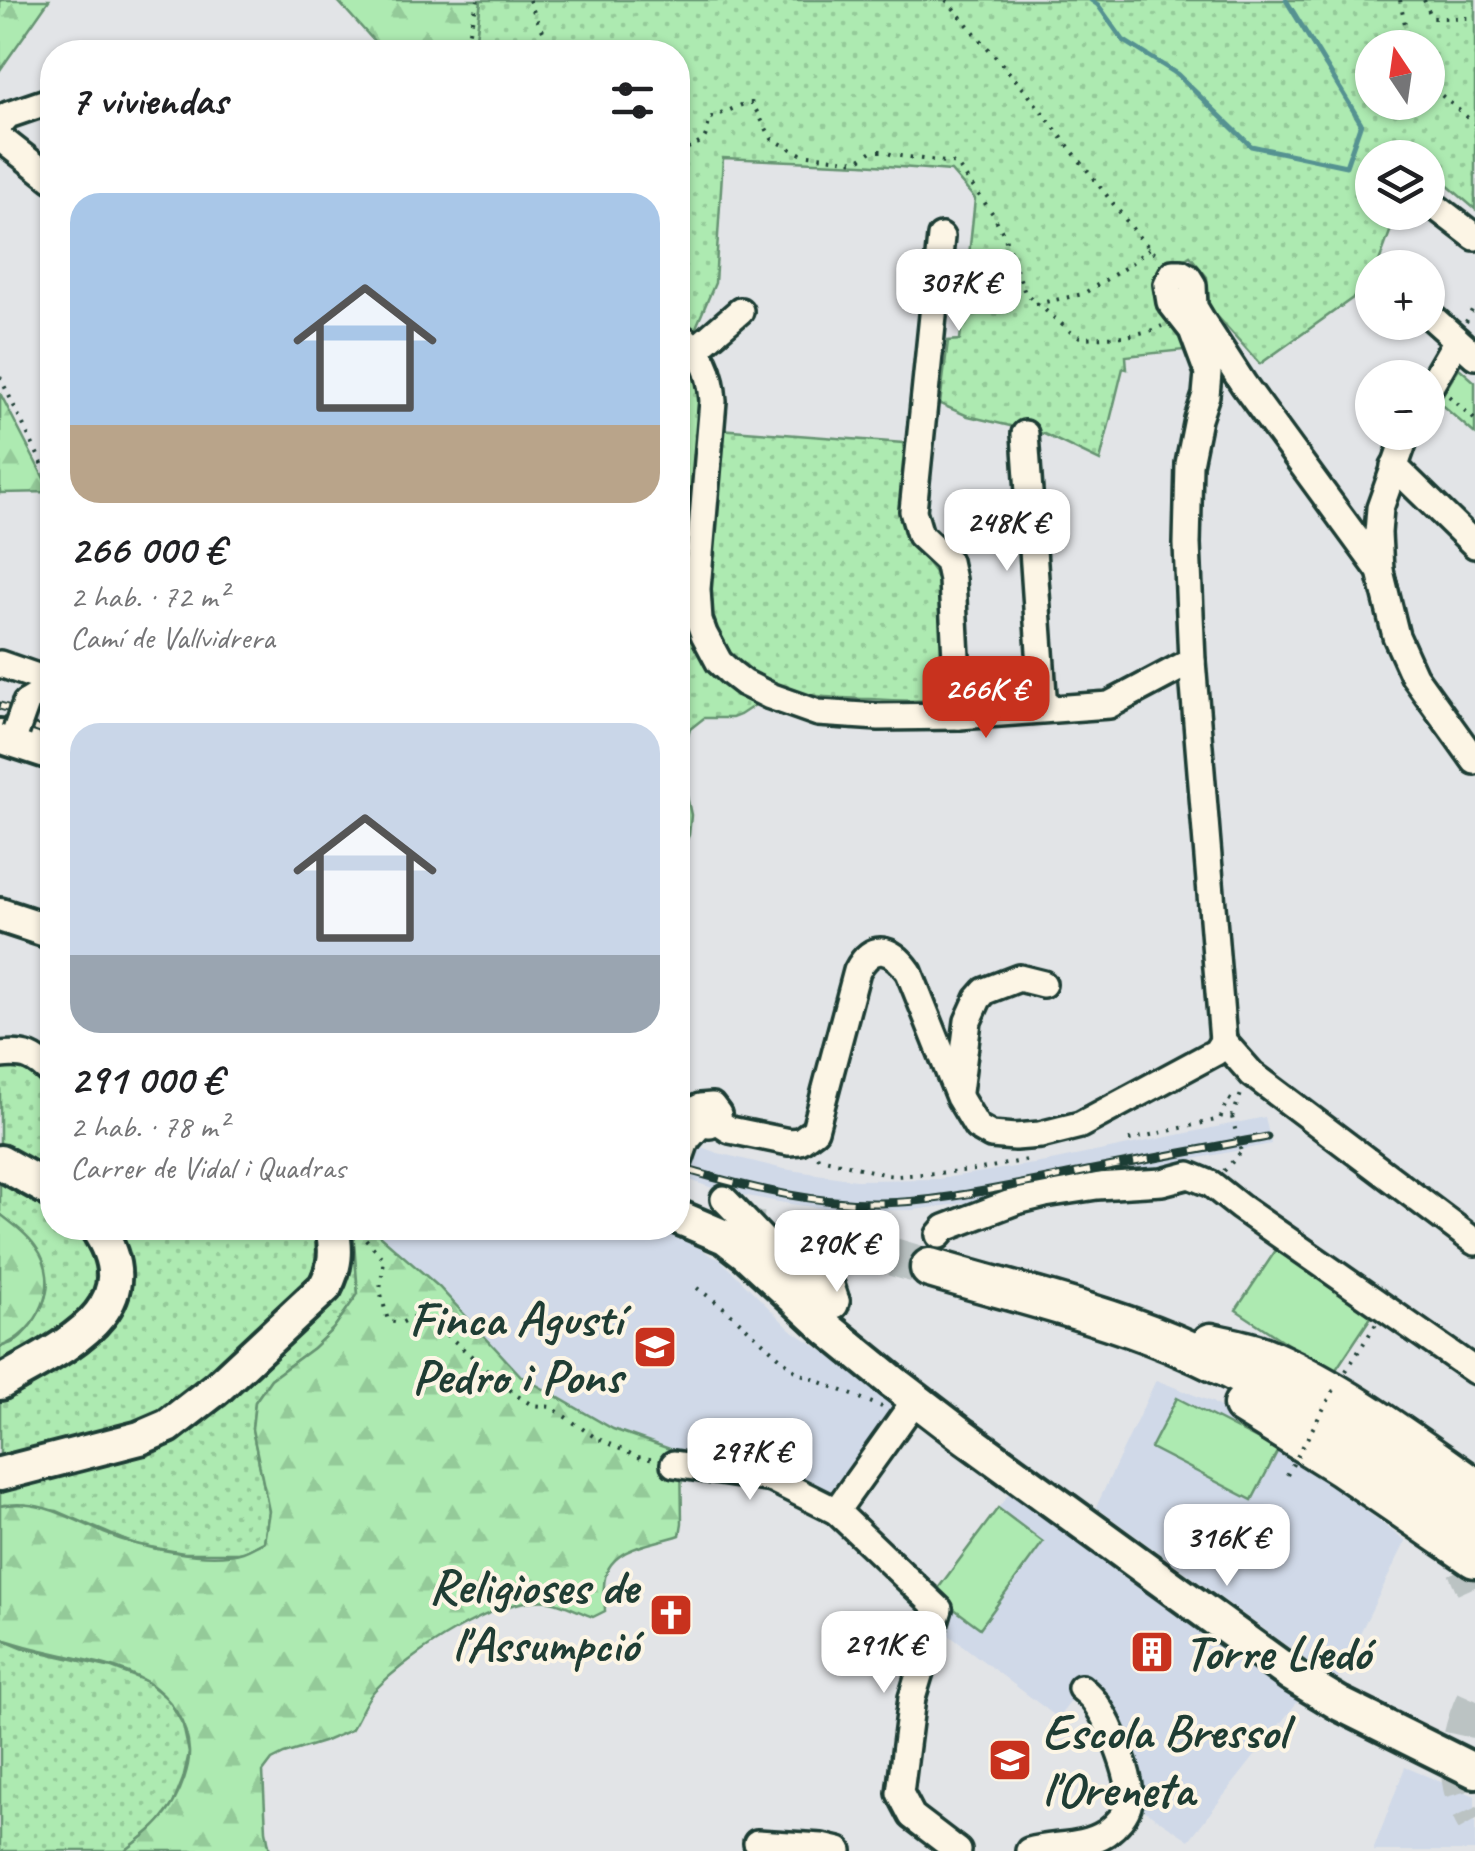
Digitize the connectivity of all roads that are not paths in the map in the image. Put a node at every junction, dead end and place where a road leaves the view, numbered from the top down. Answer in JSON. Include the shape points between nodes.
{"nodes":[{"id":1,"x":40,"y":104,"type":"edge"},
{"id":2,"x":0,"y":124,"type":"edge"},
{"id":3,"x":0,"y":138,"type":"edge"},
{"id":4,"x":40,"y":170,"type":"edge"},
{"id":5,"x":1445,"y":214,"type":"edge"},
{"id":6,"x":940,"y":237,"type":"dead end"},
{"id":7,"x":1475,"y":237,"type":"edge"},
{"id":8,"x":740,"y":311,"type":"dead end"},
{"id":9,"x":690,"y":340,"type":"edge"},
{"id":10,"x":1464,"y":342,"type":"edge"},
{"id":11,"x":690,"y":346,"type":"edge"},
{"id":12,"x":1445,"y":375,"type":"edge"},
{"id":13,"x":1025,"y":434,"type":"dead end"},
{"id":14,"x":1400,"y":450,"type":"edge"},
{"id":15,"x":1394,"y":466,"type":"junction"},
{"id":16,"x":1475,"y":545,"type":"edge"},
{"id":17,"x":1380,"y":571,"type":"junction"},
{"id":18,"x":1192,"y":661,"type":"junction"},
{"id":19,"x":0,"y":664,"type":"edge"},
{"id":20,"x":40,"y":678,"type":"edge"},
{"id":21,"x":40,"y":700,"type":"edge"},
{"id":22,"x":1044,"y":709,"type":"junction"},
{"id":23,"x":960,"y":716,"type":"junction"},
{"id":24,"x":10,"y":736,"type":"edge"},
{"id":25,"x":40,"y":748,"type":"edge"},
{"id":26,"x":1475,"y":761,"type":"edge"},
{"id":27,"x":0,"y":915,"type":"edge"},
{"id":28,"x":40,"y":928,"type":"edge"},
{"id":29,"x":1042,"y":984,"type":"dead end"},
{"id":30,"x":1223,"y":1041,"type":"junction"},
{"id":31,"x":0,"y":1055,"type":"edge"},
{"id":32,"x":40,"y":1061,"type":"edge"},
{"id":33,"x":959,"y":1097,"type":"junction"},
{"id":34,"x":691,"y":1136,"type":"edge"},
{"id":35,"x":0,"y":1162,"type":"edge"},
{"id":36,"x":40,"y":1184,"type":"edge"},
{"id":37,"x":724,"y":1200,"type":"dead end"},
{"id":38,"x":690,"y":1222,"type":"edge"},
{"id":39,"x":802,"y":1238,"type":"dead end"},
{"id":40,"x":104,"y":1240,"type":"edge"},
{"id":41,"x":334,"y":1240,"type":"edge"},
{"id":42,"x":1475,"y":1242,"type":"edge"},
{"id":43,"x":935,"y":1252,"type":"joint"},
{"id":44,"x":832,"y":1315,"type":"junction"},
{"id":45,"x":1169,"y":1342,"type":"junction"},
{"id":46,"x":1475,"y":1370,"type":"edge"},
{"id":47,"x":0,"y":1382,"type":"edge"},
{"id":48,"x":910,"y":1395,"type":"junction"},
{"id":49,"x":1276,"y":1425,"type":"junction"},
{"id":50,"x":1394,"y":1431,"type":"junction"},
{"id":51,"x":674,"y":1464,"type":"road end"},
{"id":52,"x":1475,"y":1470,"type":"edge"},
{"id":53,"x":0,"y":1474,"type":"edge"},
{"id":54,"x":1475,"y":1488,"type":"edge"},
{"id":55,"x":836,"y":1512,"type":"junction"},
{"id":56,"x":1467,"y":1554,"type":"edge"},
{"id":57,"x":1081,"y":1688,"type":"dead end"},
{"id":58,"x":1475,"y":1771,"type":"edge"},
{"id":59,"x":757,"y":1842,"type":"dead end"},
{"id":60,"x":838,"y":1851,"type":"edge"},
{"id":61,"x":958,"y":1851,"type":"edge"},
{"id":62,"x":1029,"y":1851,"type":"edge"}],
"edges":[{"from":1,"to":2,"type":"street"},
{"from":3,"to":4,"type":"street"},
{"from":5,"to":7,"type":"street"},
{"from":6,"to":23,"type":"street","via":[[913,511],[920,535],[948,561]]},
{"from":8,"to":9,"type":"street"},
{"from":10,"to":12,"type":"street"},
{"from":11,"to":23,"type":"street","via":[[710,374],[713,401],[697,604],[720,662],[744,683],[818,713]]},
{"from":13,"to":22,"type":"street"},
{"from":14,"to":15,"type":"street"},
{"from":15,"to":16,"type":"street"},
{"from":15,"to":17,"type":"street","via":[[1380,508]]},
{"from":17,"to":18,"type":"street","via":[[1244,385],[1194,307],[1188,277],[1173,272],[1170,302],[1192,330],[1208,374],[1188,477]]},
{"from":17,"to":26,"type":"street","via":[[1414,676]]},
{"from":18,"to":22,"type":"street","via":[[1109,705]]},
{"from":18,"to":30,"type":"street"},
{"from":19,"to":20,"type":"street"},
{"from":21,"to":24,"type":"street","bridge":true,"via":[[26,703]]},
{"from":22,"to":23,"type":"street"},
{"from":24,"to":25,"type":"main road"},
{"from":27,"to":28,"type":"main road"},
{"from":29,"to":33,"type":"street","via":[[1019,978],[978,1000],[968,1021]]},
{"from":30,"to":33,"type":"street","via":[[1216,1052],[1080,1126],[1055,1132],[991,1136],[977,1127]]},
{"from":30,"to":42,"type":"street","via":[[1252,1074]]},
{"from":31,"to":32,"type":"street"},
{"from":33,"to":34,"type":"street","via":[[908,972],[900,960],[877,951],[857,970],[818,1126],[809,1137],[789,1142],[730,1130]]},
{"from":35,"to":36,"type":"main road"},
{"from":37,"to":44,"type":"street","via":[[822,1293]]},
{"from":38,"to":44,"type":"main road","via":[[725,1237]]},
{"from":39,"to":44,"type":"street","via":[[827,1274]]},
{"from":40,"to":47,"type":"main road","via":[[114,1272],[107,1306],[86,1330]]},
{"from":41,"to":53,"type":"main road","via":[[335,1265],[325,1287],[183,1416],[140,1438]]},
{"from":43,"to":45,"type":"highway"},
{"from":43,"to":46,"type":"street","via":[[945,1228],[1016,1201],[1189,1176],[1211,1184]]},
{"from":44,"to":48,"type":"main road"},
{"from":45,"to":49,"type":"highway","via":[[1230,1397]]},
{"from":45,"to":50,"type":"highway","via":[[1205,1342],[1268,1358]]},
{"from":45,"to":56,"type":"highway","via":[[1258,1384],[1380,1457]]},
{"from":48,"to":55,"type":"street"},
{"from":48,"to":58,"type":"main road","via":[[1292,1675]]},
{"from":49,"to":56,"type":"highway"},
{"from":49,"to":56,"type":"highway","via":[[1422,1540]]},
{"from":50,"to":52,"type":"highway","via":[[1445,1450]]},
{"from":50,"to":54,"type":"highway"},
{"from":51,"to":55,"type":"street","via":[[772,1479]]},
{"from":55,"to":61,"type":"street","via":[[939,1610],[912,1698],[900,1794],[912,1816]]},
{"from":57,"to":62,"type":"street","via":[[1109,1728],[1129,1803],[1104,1834]]},
{"from":59,"to":60,"type":"street"}]}
